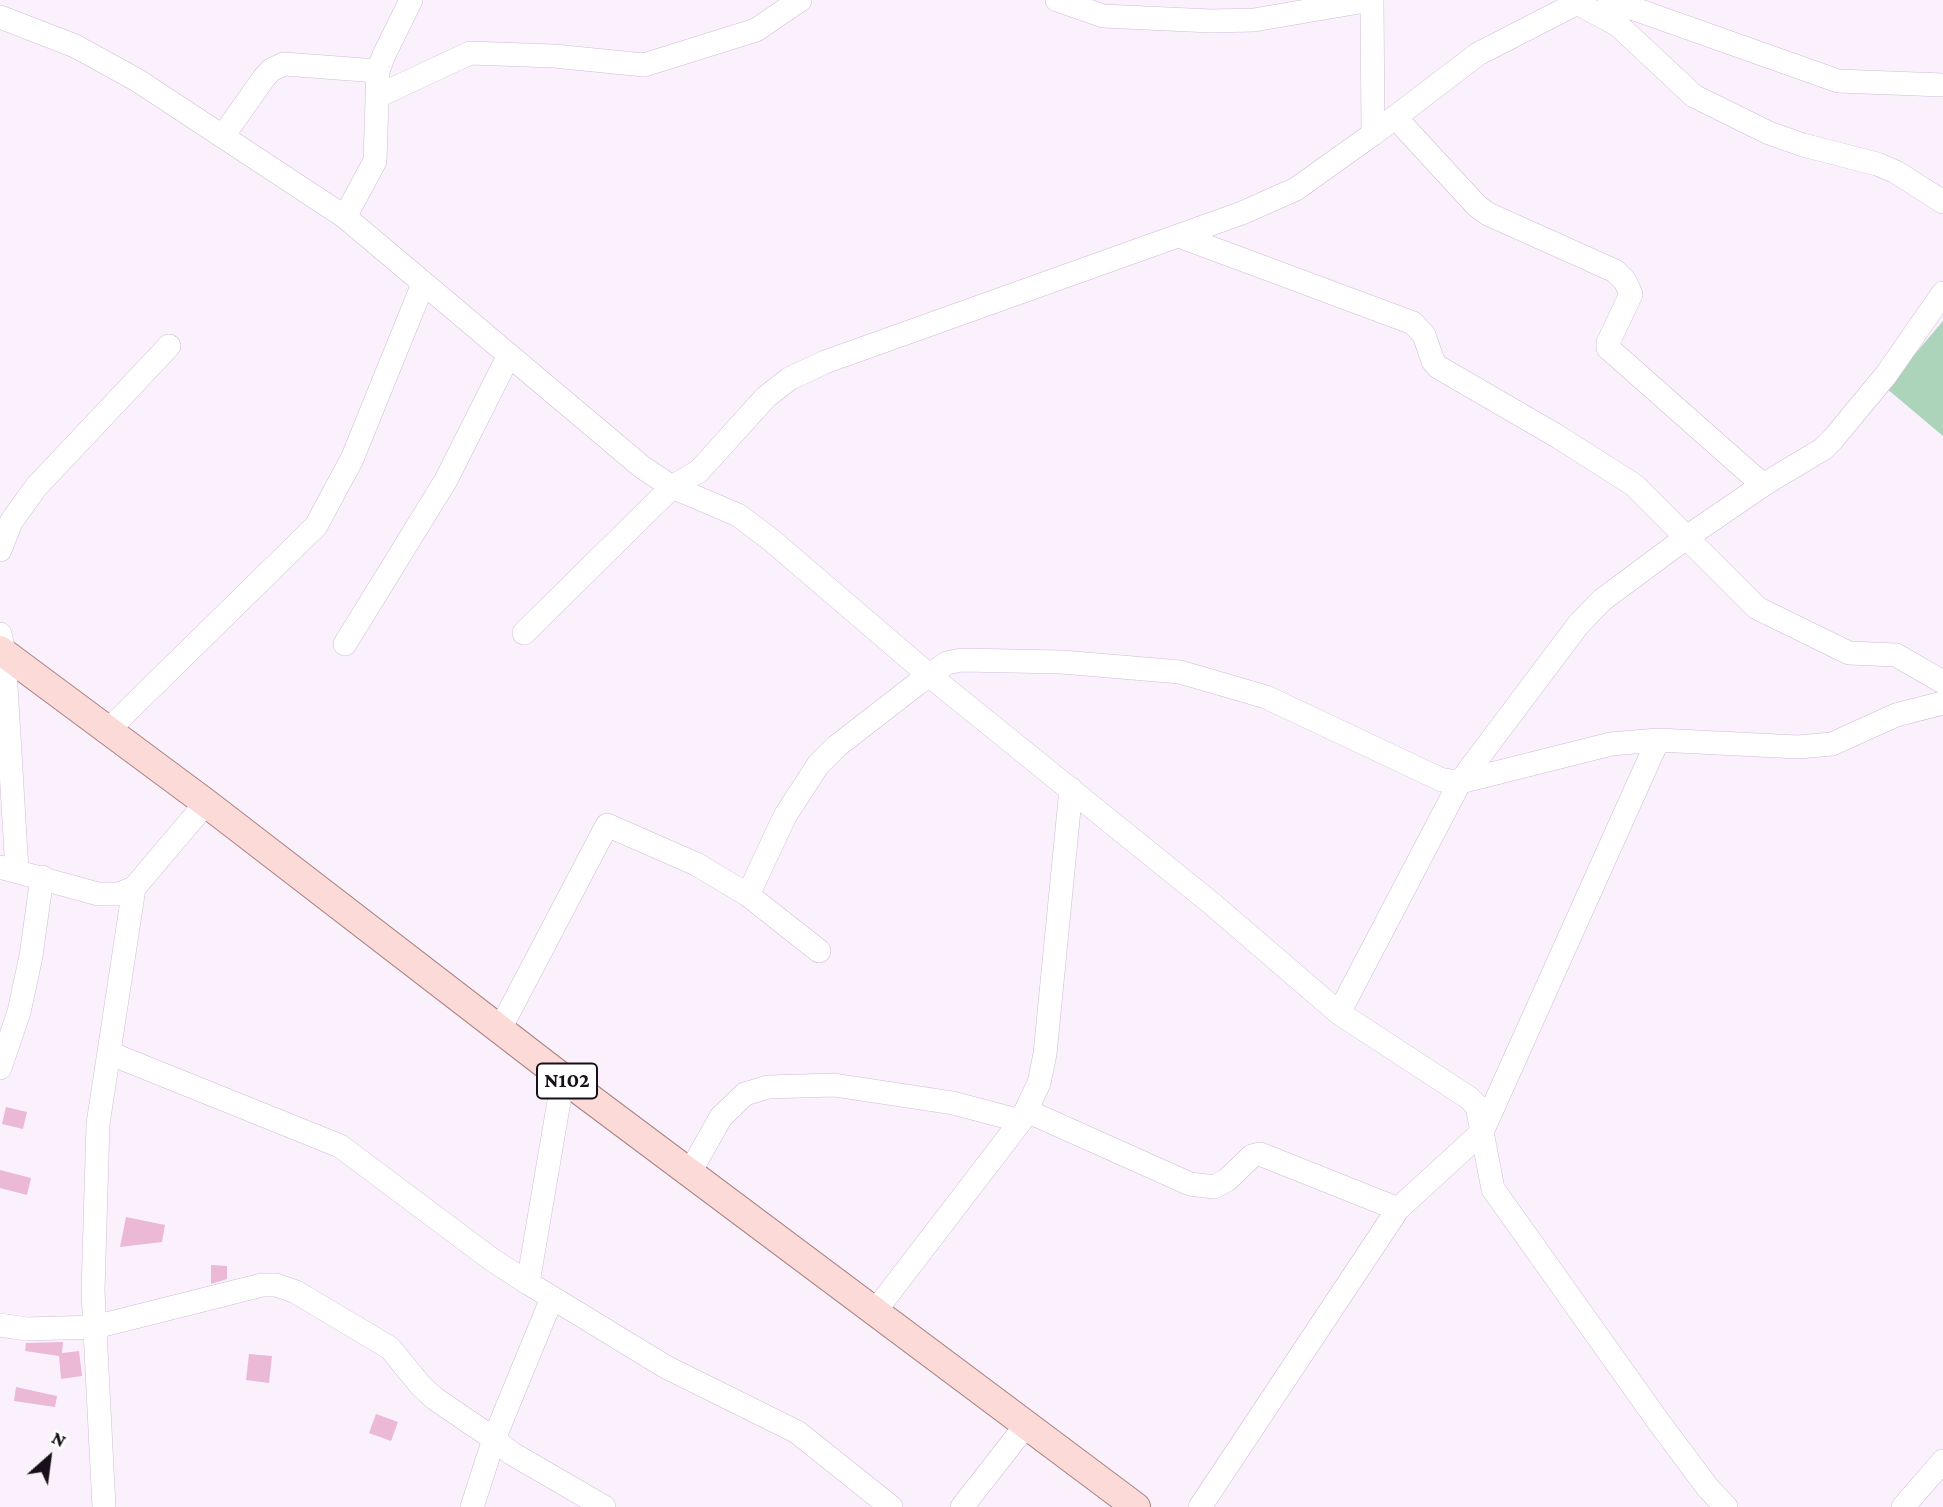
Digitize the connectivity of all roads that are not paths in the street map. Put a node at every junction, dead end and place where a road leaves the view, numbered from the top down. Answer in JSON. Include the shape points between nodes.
{"nodes":[{"id":1,"x":411,"y":0,"type":"edge"},
{"id":2,"x":800,"y":0,"type":"edge"},
{"id":3,"x":1057,"y":0,"type":"edge"},
{"id":4,"x":1371,"y":0,"type":"edge"},
{"id":5,"x":1609,"y":0,"type":"edge"},
{"id":6,"x":1580,"y":2,"type":"edge"},
{"id":7,"x":0,"y":17,"type":"edge"},
{"id":8,"x":378,"y":71,"type":"junction"},
{"id":9,"x":1943,"y":85,"type":"edge"},
{"id":10,"x":378,"y":96,"type":"junction"},
{"id":11,"x":1395,"y":117,"type":"junction"},
{"id":12,"x":1373,"y":134,"type":"junction"},
{"id":13,"x":223,"y":136,"type":"junction"},
{"id":14,"x":1943,"y":202,"type":"edge"},
{"id":15,"x":345,"y":216,"type":"junction"},
{"id":16,"x":1179,"y":236,"type":"junction"},
{"id":17,"x":423,"y":284,"type":"junction"},
{"id":18,"x":1943,"y":293,"type":"edge"},
{"id":19,"x":169,"y":346,"type":"dead end"},
{"id":20,"x":509,"y":355,"type":"junction"},
{"id":21,"x":1762,"y":485,"type":"junction"},
{"id":22,"x":672,"y":486,"type":"junction"},
{"id":23,"x":1688,"y":537,"type":"junction"},
{"id":24,"x":0,"y":550,"type":"edge"},
{"id":25,"x":524,"y":633,"type":"dead end"},
{"id":26,"x":345,"y":644,"type":"dead end"},
{"id":27,"x":1,"y":645,"type":"edge"},
{"id":28,"x":930,"y":676,"type":"junction"},
{"id":29,"x":1943,"y":681,"type":"edge"},
{"id":30,"x":1943,"y":703,"type":"edge"},
{"id":31,"x":107,"y":731,"type":"junction"},
{"id":32,"x":1658,"y":740,"type":"junction"},
{"id":33,"x":1460,"y":782,"type":"junction"},
{"id":34,"x":1071,"y":789,"type":"junction"},
{"id":35,"x":206,"y":803,"type":"junction"},
{"id":36,"x":9,"y":869,"type":"edge"},
{"id":37,"x":43,"y":877,"type":"junction"},
{"id":38,"x":134,"y":888,"type":"junction"},
{"id":39,"x":748,"y":895,"type":"junction"},
{"id":40,"x":819,"y":951,"type":"dead end"},
{"id":41,"x":1339,"y":1013,"type":"junction"},
{"id":42,"x":499,"y":1029,"type":"junction"},
{"id":43,"x":109,"y":1054,"type":"junction"},
{"id":44,"x":0,"y":1068,"type":"edge"},
{"id":45,"x":563,"y":1078,"type":"junction"},
{"id":46,"x":1024,"y":1116,"type":"junction"},
{"id":47,"x":1482,"y":1132,"type":"junction"},
{"id":48,"x":690,"y":1172,"type":"junction"},
{"id":49,"x":1398,"y":1209,"type":"junction"},
{"id":50,"x":527,"y":1283,"type":"junction"},
{"id":51,"x":552,"y":1298,"type":"junction"},
{"id":52,"x":876,"y":1310,"type":"junction"},
{"id":53,"x":0,"y":1325,"type":"edge"},
{"id":54,"x":95,"y":1328,"type":"junction"},
{"id":55,"x":1027,"y":1424,"type":"junction"},
{"id":56,"x":494,"y":1439,"type":"junction"},
{"id":57,"x":1943,"y":1461,"type":"edge"},
{"id":58,"x":104,"y":1507,"type":"edge"},
{"id":59,"x":472,"y":1507,"type":"edge"},
{"id":60,"x":604,"y":1507,"type":"edge"},
{"id":61,"x":891,"y":1507,"type":"edge"},
{"id":62,"x":962,"y":1507,"type":"edge"},
{"id":63,"x":1136,"y":1507,"type":"edge"},
{"id":64,"x":1200,"y":1507,"type":"edge"},
{"id":65,"x":1726,"y":1507,"type":"edge"},
{"id":66,"x":1903,"y":1507,"type":"edge"}],
"edges":[{"from":1,"to":8,"type":"street"},
{"from":2,"to":10,"type":"street","via":[[756,30],[651,64],[470,53]]},
{"from":3,"to":4,"type":"street","via":[[1103,16],[1211,21],[1254,20]]},
{"from":4,"to":12,"type":"street"},
{"from":5,"to":9,"type":"street","via":[[1838,81]]},
{"from":6,"to":11,"type":"street","via":[[1478,54]]},
{"from":6,"to":14,"type":"street","via":[[1618,25],[1694,96],[1769,133],[1896,172]]},
{"from":7,"to":13,"type":"street","via":[[75,46]]},
{"from":8,"to":10,"type":"street"},
{"from":8,"to":13,"type":"street","via":[[284,64],[264,78]]},
{"from":10,"to":15,"type":"street","via":[[375,161]]},
{"from":11,"to":12,"type":"street"},
{"from":11,"to":21,"type":"street","via":[[1488,214],[1615,271],[1625,281],[1631,294],[1608,348]]},
{"from":12,"to":16,"type":"street","via":[[1296,190]]},
{"from":13,"to":15,"type":"street"},
{"from":15,"to":17,"type":"street"},
{"from":16,"to":22,"type":"street","via":[[825,362],[789,379],[766,397],[699,471]]},
{"from":16,"to":23,"type":"street","via":[[1413,323],[1424,335],[1438,367],[1634,485]]},
{"from":17,"to":20,"type":"street"},
{"from":17,"to":31,"type":"street","via":[[352,459],[316,526]]},
{"from":18,"to":21,"type":"street","via":[[1886,376],[1833,439]]},
{"from":19,"to":24,"type":"street","via":[[36,486],[11,522]]},
{"from":20,"to":22,"type":"street","via":[[642,467]]},
{"from":20,"to":26,"type":"street","via":[[446,480]]},
{"from":21,"to":23,"type":"street"},
{"from":22,"to":25,"type":"street"},
{"from":22,"to":28,"type":"street","via":[[738,515]]},
{"from":23,"to":29,"type":"street","via":[[1767,614],[1849,653],[1896,655]]},
{"from":23,"to":33,"type":"street","via":[[1602,600],[1578,625]]},
{"from":27,"to":31,"type":"main road","number":"N102"},
{"from":27,"to":36,"type":"street"},
{"from":28,"to":33,"type":"street","via":[[947,663],[961,660],[1062,662],[1180,672],[1266,697],[1434,776]]},
{"from":28,"to":34,"type":"street"},
{"from":28,"to":39,"type":"street","via":[[818,765],[786,816]]},
{"from":30,"to":32,"type":"street","via":[[1896,715],[1832,744],[1798,747]]},
{"from":31,"to":35,"type":"main road","number":"N102"},
{"from":32,"to":33,"type":"street","via":[[1576,751]]},
{"from":32,"to":47,"type":"street"},
{"from":33,"to":41,"type":"street"},
{"from":34,"to":41,"type":"street"},
{"from":34,"to":46,"type":"street","via":[[1045,1054]]},
{"from":35,"to":38,"type":"street"},
{"from":35,"to":42,"type":"main road","number":"N102"},
{"from":36,"to":37,"type":"street"},
{"from":37,"to":38,"type":"street","via":[[98,894]]},
{"from":37,"to":44,"type":"street","via":[[19,1012]]},
{"from":38,"to":43,"type":"street"},
{"from":39,"to":40,"type":"street"},
{"from":39,"to":42,"type":"street","via":[[696,864],[607,825]]},
{"from":41,"to":47,"type":"street","via":[[1469,1098],[1477,1106]]},
{"from":42,"to":45,"type":"main road","number":"N102"},
{"from":43,"to":50,"type":"street","via":[[340,1146]]},
{"from":43,"to":54,"type":"street","via":[[98,1124]]},
{"from":45,"to":48,"type":"main road","number":"N102"},
{"from":45,"to":50,"type":"street"},
{"from":46,"to":48,"type":"street","via":[[834,1085],[768,1087],[745,1094],[721,1117]]},
{"from":46,"to":49,"type":"street","via":[[1191,1184],[1214,1187],[1260,1154]]},
{"from":46,"to":52,"type":"street"},
{"from":47,"to":49,"type":"street"},
{"from":47,"to":65,"type":"street","via":[[1493,1189],[1658,1421]]},
{"from":48,"to":52,"type":"main road","number":"N102"},
{"from":49,"to":64,"type":"street"},
{"from":50,"to":51,"type":"street"},
{"from":51,"to":56,"type":"street"},
{"from":51,"to":61,"type":"street","via":[[666,1367],[797,1432]]},
{"from":52,"to":55,"type":"main road","number":"N102"},
{"from":53,"to":54,"type":"street"},
{"from":54,"to":56,"type":"street","via":[[276,1285],[296,1292],[390,1348],[434,1398]]},
{"from":54,"to":58,"type":"street"},
{"from":55,"to":62,"type":"street"},
{"from":55,"to":63,"type":"main road","number":"N102"},
{"from":56,"to":59,"type":"street"},
{"from":56,"to":60,"type":"street"},
{"from":57,"to":66,"type":"street"}]}
